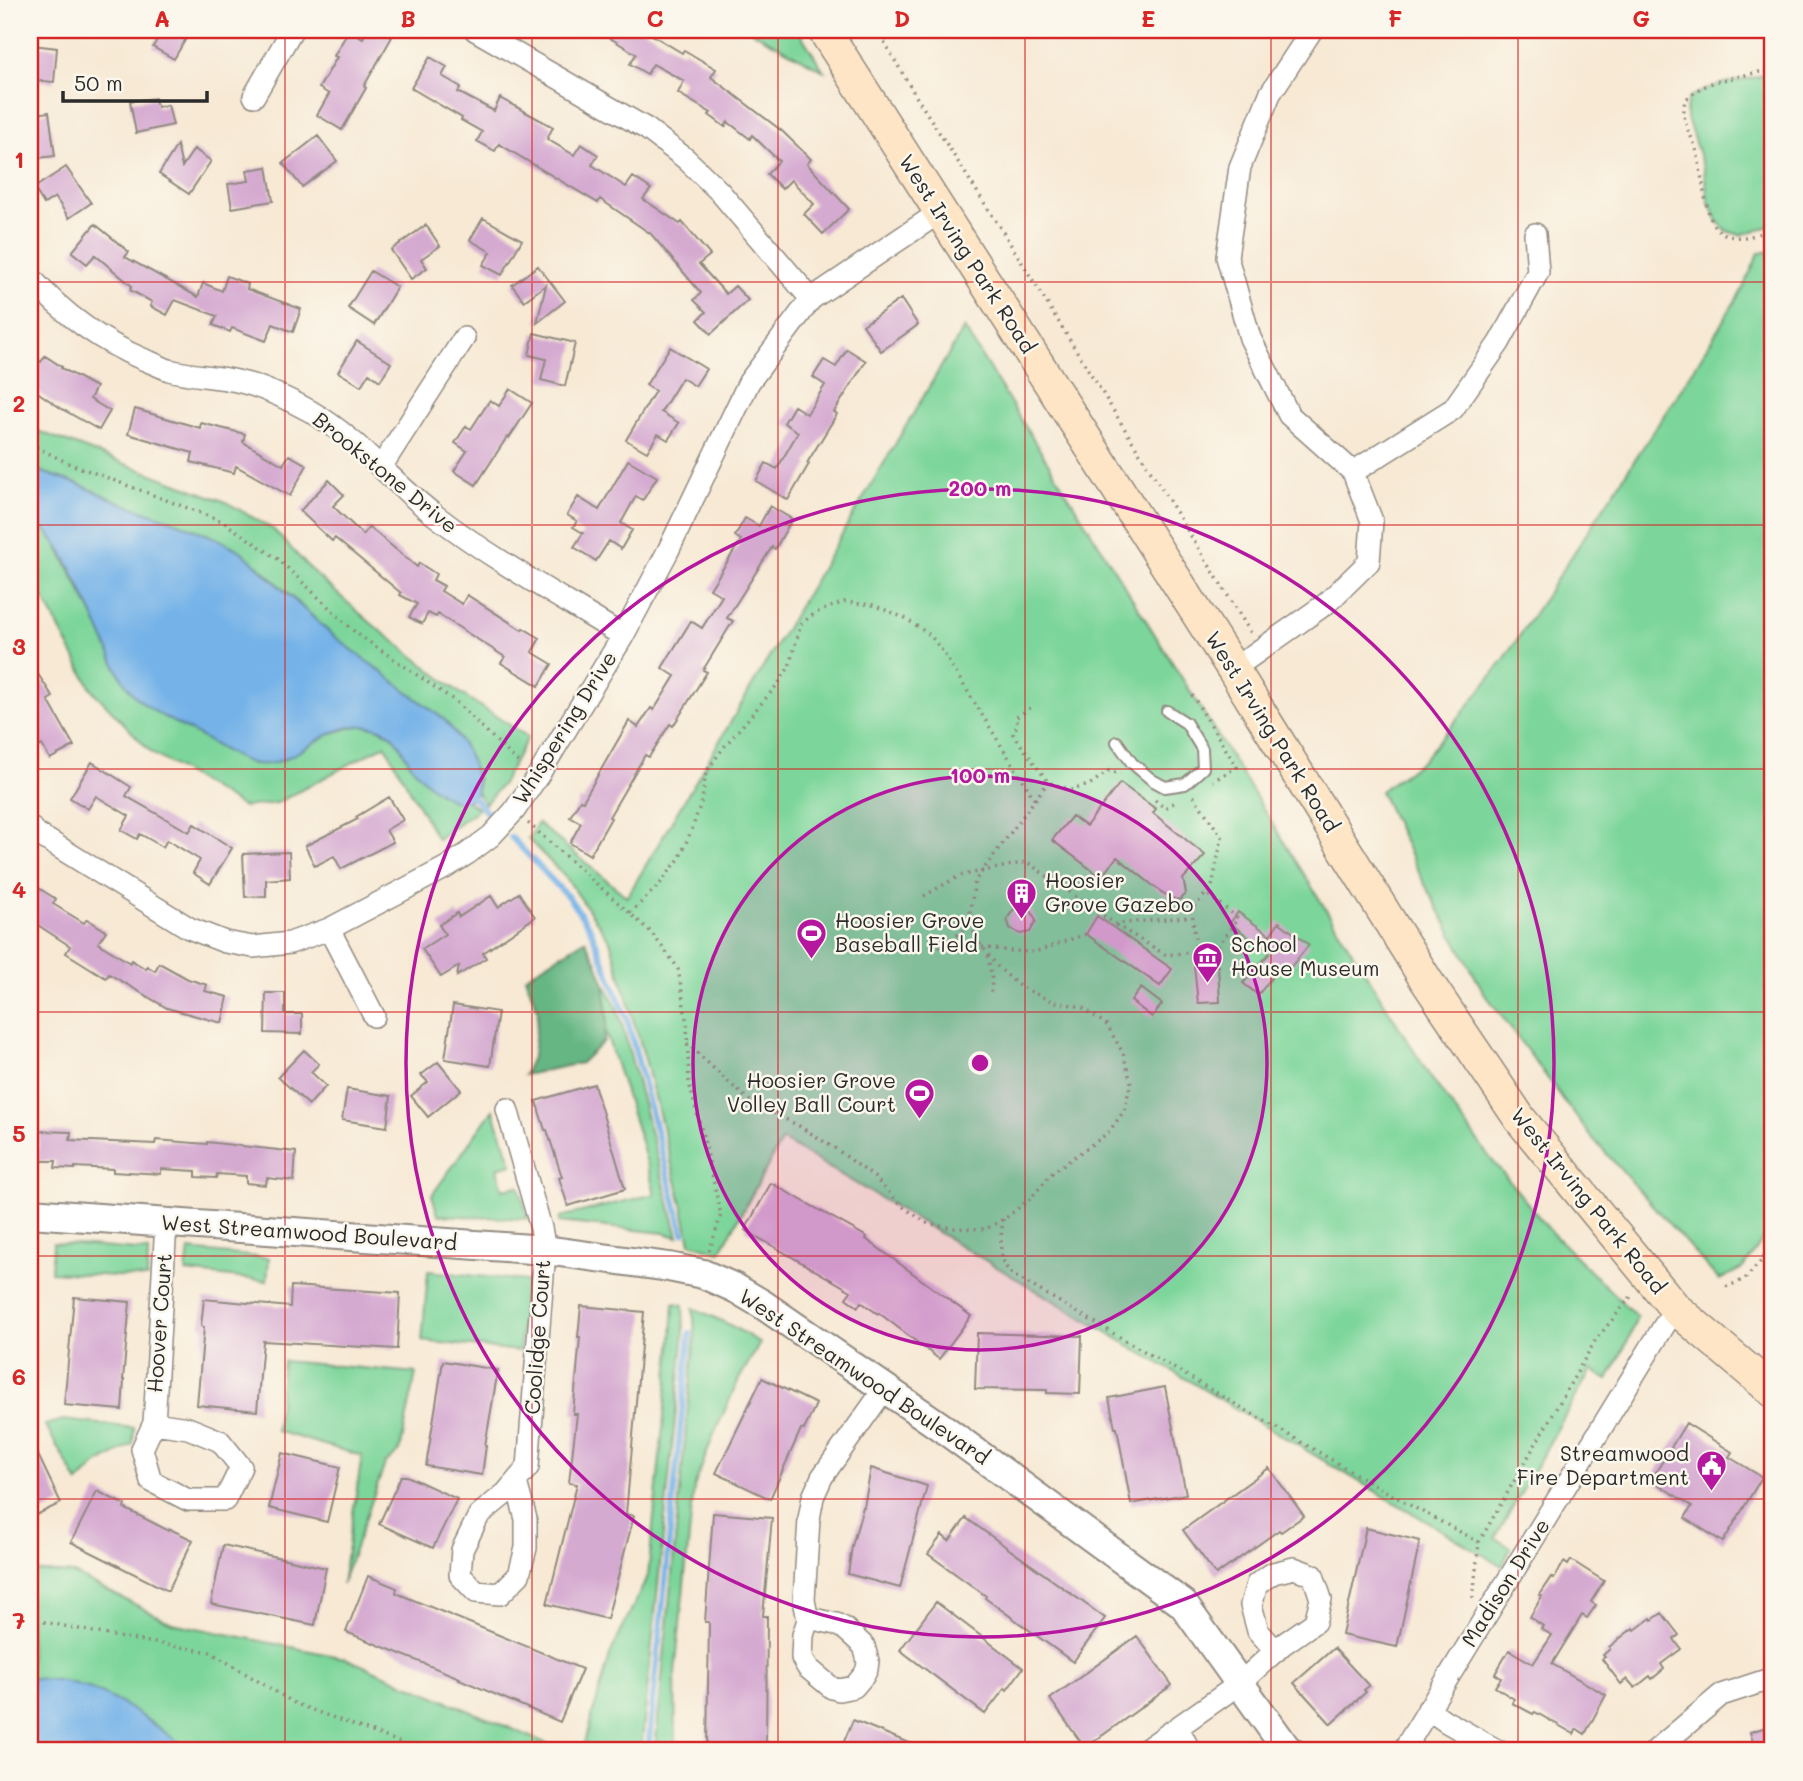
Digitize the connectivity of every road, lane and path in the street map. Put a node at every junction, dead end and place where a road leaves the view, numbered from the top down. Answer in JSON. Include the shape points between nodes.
{"nodes":[{"id":1,"x":292,"y":30,"type":"edge"},
{"id":2,"x":475,"y":30,"type":"edge"},
{"id":3,"x":877,"y":30,"type":"edge"},
{"id":4,"x":1312,"y":30,"type":"edge"},
{"id":5,"x":1765,"y":30,"type":"edge"},
{"id":6,"x":830,"y":32,"type":"edge"},
{"id":7,"x":1773,"y":38,"type":"edge"},
{"id":8,"x":1773,"y":67,"type":"edge"},
{"id":9,"x":254,"y":96,"type":"dead end"},
{"id":10,"x":940,"y":212,"type":"junction"},
{"id":11,"x":1773,"y":227,"type":"edge"},
{"id":12,"x":1535,"y":234,"type":"dead end"},
{"id":13,"x":30,"y":277,"type":"edge"},
{"id":14,"x":811,"y":299,"type":"junction"},
{"id":15,"x":464,"y":338,"type":"dead end"},
{"id":16,"x":30,"y":444,"type":"edge"},
{"id":17,"x":381,"y":467,"type":"junction"},
{"id":18,"x":1353,"y":472,"type":"junction"},
{"id":19,"x":623,"y":636,"type":"junction"},
{"id":20,"x":1261,"y":650,"type":"junction"},
{"id":21,"x":1233,"y":669,"type":"junction"},
{"id":22,"x":1192,"y":695,"type":"dead end"},
{"id":23,"x":1030,"y":708,"type":"dead end"},
{"id":24,"x":1167,"y":711,"type":"dead end"},
{"id":25,"x":1117,"y":742,"type":"dead end"},
{"id":26,"x":539,"y":775,"type":"junction"},
{"id":27,"x":1123,"y":775,"type":"dead end"},
{"id":28,"x":1048,"y":782,"type":"junction"},
{"id":29,"x":1203,"y":787,"type":"dead end"},
{"id":30,"x":1154,"y":799,"type":"dead end"},
{"id":31,"x":1035,"y":800,"type":"junction"},
{"id":32,"x":514,"y":811,"type":"junction"},
{"id":33,"x":30,"y":827,"type":"edge"},
{"id":34,"x":981,"y":873,"type":"junction"},
{"id":35,"x":1206,"y":893,"type":"junction"},
{"id":36,"x":924,"y":896,"type":"dead end"},
{"id":37,"x":1192,"y":909,"type":"junction"},
{"id":38,"x":630,"y":913,"type":"junction"},
{"id":39,"x":973,"y":924,"type":"junction"},
{"id":40,"x":1115,"y":924,"type":"junction"},
{"id":41,"x":329,"y":929,"type":"junction"},
{"id":42,"x":1086,"y":934,"type":"dead end"},
{"id":43,"x":939,"y":947,"type":"dead end"},
{"id":44,"x":982,"y":947,"type":"junction"},
{"id":45,"x":1196,"y":951,"type":"junction"},
{"id":46,"x":988,"y":954,"type":"junction"},
{"id":47,"x":991,"y":992,"type":"dead end"},
{"id":48,"x":374,"y":1016,"type":"dead end"},
{"id":49,"x":687,"y":1043,"type":"junction"},
{"id":50,"x":507,"y":1110,"type":"dead end"},
{"id":51,"x":30,"y":1213,"type":"edge"},
{"id":52,"x":1003,"y":1219,"type":"junction"},
{"id":53,"x":166,"y":1223,"type":"junction"},
{"id":54,"x":1773,"y":1238,"type":"edge"},
{"id":55,"x":545,"y":1250,"type":"junction"},
{"id":56,"x":702,"y":1274,"type":"junction"},
{"id":57,"x":1648,"y":1276,"type":"junction"},
{"id":58,"x":1726,"y":1287,"type":"dead end"},
{"id":59,"x":1675,"y":1308,"type":"junction"},
{"id":60,"x":885,"y":1388,"type":"junction"},
{"id":61,"x":1773,"y":1391,"type":"edge"},
{"id":62,"x":153,"y":1423,"type":"junction"},
{"id":63,"x":516,"y":1482,"type":"junction"},
{"id":64,"x":1479,"y":1542,"type":"junction"},
{"id":65,"x":1472,"y":1604,"type":"dead end"},
{"id":66,"x":30,"y":1619,"type":"edge"},
{"id":67,"x":808,"y":1620,"type":"dead end"},
{"id":68,"x":1276,"y":1651,"type":"dead end"},
{"id":69,"x":1773,"y":1678,"type":"edge"},
{"id":70,"x":1240,"y":1684,"type":"junction"},
{"id":71,"x":1428,"y":1709,"type":"junction"},
{"id":72,"x":1178,"y":1728,"type":"junction"},
{"id":73,"x":1394,"y":1746,"type":"edge"},
{"id":74,"x":418,"y":1751,"type":"edge"},
{"id":75,"x":1144,"y":1751,"type":"edge"},
{"id":76,"x":1190,"y":1751,"type":"edge"},
{"id":77,"x":1290,"y":1751,"type":"edge"},
{"id":78,"x":1378,"y":1751,"type":"edge"},
{"id":79,"x":1498,"y":1751,"type":"edge"},
{"id":80,"x":1655,"y":1751,"type":"edge"}],
"edges":[{"from":1,"to":9,"type":"street"},
{"from":2,"to":14,"type":"street","via":[[647,130],[686,159]]},
{"from":3,"to":20,"type":"path"},
{"from":4,"to":18,"type":"street","via":[[1270,94],[1240,167],[1227,257],[1250,338],[1289,415]]},
{"from":5,"to":7,"type":"path"},
{"from":6,"to":10,"type":"main road","name":"West Irving Park Road"},
{"from":8,"to":11,"type":"path","via":[[1699,89],[1685,100],[1682,114],[1697,152],[1714,224],[1740,239]]},
{"from":10,"to":14,"type":"street","name":"Whispering Drive"},
{"from":10,"to":21,"type":"main road","name":"West Irving Park Road"},
{"from":12,"to":18,"type":"street","via":[[1538,272],[1499,343],[1453,408]]},
{"from":13,"to":17,"type":"street","name":"Brookstone Drive","via":[[90,332],[168,369],[240,382],[310,411]]},
{"from":14,"to":19,"type":"street","name":"Whispering Drive","via":[[749,382]]},
{"from":15,"to":17,"type":"street"},
{"from":16,"to":26,"type":"path","via":[[222,521],[278,559],[356,632],[455,701],[518,763]]},
{"from":17,"to":19,"type":"street","name":"Brookstone Drive","via":[[411,497],[469,540]]},
{"from":18,"to":20,"type":"street","via":[[1372,520],[1368,562],[1327,603]]},
{"from":19,"to":26,"type":"street","name":"Whispering Drive"},
{"from":20,"to":21,"type":"street"},
{"from":21,"to":57,"type":"main road","name":"West Irving Park Road","via":[[1426,980],[1520,1119]]},
{"from":22,"to":29,"type":"path","via":[[1237,767]]},
{"from":23,"to":28,"type":"path","via":[[1015,718],[1018,723],[1013,734]]},
{"from":24,"to":25,"type":"lane","via":[[1186,723],[1202,749],[1203,768],[1185,784],[1165,787],[1152,780]]},
{"from":26,"to":32,"type":"street","name":"Whispering Drive"},
{"from":27,"to":28,"type":"path","via":[[1109,771],[1089,785],[1071,790]]},
{"from":28,"to":31,"type":"path"},
{"from":30,"to":35,"type":"path","via":[[1165,808],[1192,793],[1222,837],[1212,887]]},
{"from":31,"to":34,"type":"path"},
{"from":31,"to":38,"type":"path","via":[[930,635],[873,605],[844,602],[801,624],[789,667],[706,772],[702,800],[679,859]]},
{"from":32,"to":38,"type":"path"},
{"from":32,"to":41,"type":"street","name":"Whispering Drive","via":[[467,854]]},
{"from":33,"to":41,"type":"street","name":"Whispering Drive","via":[[189,928],[225,942],[272,946]]},
{"from":34,"to":36,"type":"path","via":[[959,876]]},
{"from":34,"to":39,"type":"path","via":[[975,881],[970,912]]},
{"from":34,"to":40,"type":"path","via":[[1027,862]]},
{"from":35,"to":37,"type":"path"},
{"from":35,"to":45,"type":"path","via":[[1238,918],[1216,949]]},
{"from":37,"to":40,"type":"path","via":[[1185,917]]},
{"from":37,"to":45,"type":"path"},
{"from":38,"to":49,"type":"path","via":[[678,968]]},
{"from":39,"to":43,"type":"path"},
{"from":39,"to":44,"type":"path"},
{"from":40,"to":45,"type":"path","via":[[1166,955]]},
{"from":41,"to":48,"type":"street"},
{"from":42,"to":44,"type":"path","via":[[1035,952]]},
{"from":44,"to":46,"type":"path"},
{"from":46,"to":47,"type":"path"},
{"from":46,"to":52,"type":"path","via":[[1019,986],[1052,1001],[1082,1007],[1107,1025],[1123,1053],[1131,1082],[1124,1111],[1108,1132],[1053,1172],[1031,1198]]},
{"from":49,"to":52,"type":"path","via":[[750,1101],[836,1149],[928,1223],[986,1229]]},
{"from":49,"to":56,"type":"path","via":[[689,1083],[721,1214]]},
{"from":50,"to":55,"type":"street","name":"Coolidge Court"},
{"from":51,"to":53,"type":"street","name":"West Streamwood Boulevard"},
{"from":52,"to":64,"type":"path","via":[[1000,1249],[1013,1275]]},
{"from":53,"to":55,"type":"street","name":"West Streamwood Boulevard"},
{"from":53,"to":62,"type":"street","name":"Hoover Court"},
{"from":54,"to":58,"type":"path","via":[[1745,1279]]},
{"from":55,"to":56,"type":"street","name":"West Streamwood Boulevard"},
{"from":55,"to":63,"type":"street","name":"Coolidge Court","via":[[528,1467]]},
{"from":56,"to":60,"type":"street","name":"West Streamwood Boulevard","via":[[762,1304]]},
{"from":57,"to":59,"type":"main road","name":"West Irving Park Road"},
{"from":57,"to":64,"type":"path","via":[[1595,1340]]},
{"from":59,"to":61,"type":"main road","name":"West Irving Park Road"},
{"from":59,"to":71,"type":"street","name":"Madison Drive"},
{"from":60,"to":67,"type":"street","via":[[822,1476],[813,1497],[804,1600]]},
{"from":60,"to":70,"type":"street","name":"West Streamwood Boulevard","via":[[1183,1604]]},
{"from":62,"to":62,"type":"street","name":"Hoover Court","via":[[142,1449],[151,1481],[188,1500],[225,1500],[241,1467],[220,1441],[188,1428]]},
{"from":63,"to":63,"type":"street","name":"Coolidge Court","via":[[526,1519],[526,1548],[519,1575],[500,1594],[476,1592],[460,1575],[461,1550],[479,1515]]},
{"from":64,"to":65,"type":"path"},
{"from":66,"to":74,"type":"path","via":[[210,1652],[296,1704]]},
{"from":68,"to":70,"type":"street"},
{"from":69,"to":80,"type":"street","via":[[1721,1695]]},
{"from":70,"to":72,"type":"street"},
{"from":70,"to":77,"type":"street","name":"West Streamwood Boulevard"},
{"from":71,"to":73,"type":"street","name":"Madison Drive"},
{"from":71,"to":79,"type":"street"},
{"from":72,"to":75,"type":"street"},
{"from":72,"to":76,"type":"street"},
{"from":73,"to":78,"type":"path"}]}
